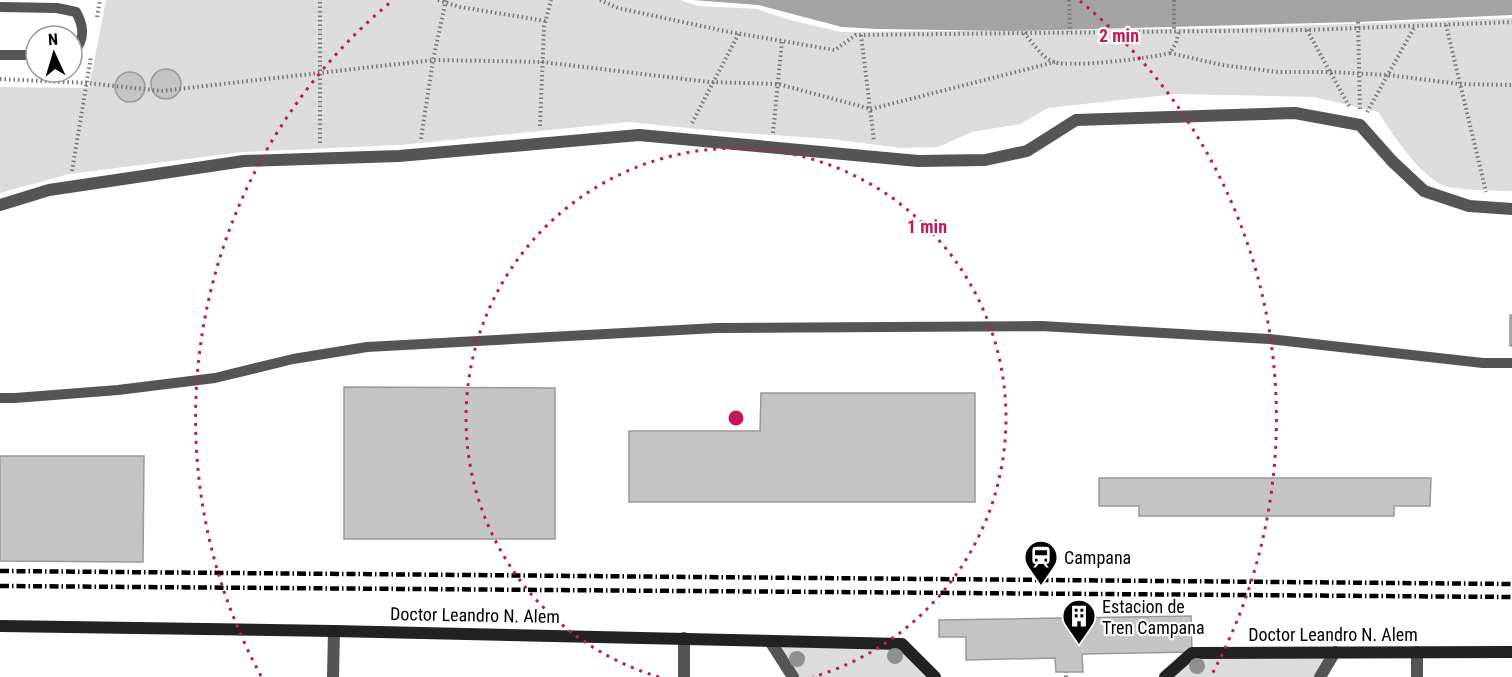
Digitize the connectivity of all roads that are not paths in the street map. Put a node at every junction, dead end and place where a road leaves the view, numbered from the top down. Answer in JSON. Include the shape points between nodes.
{"nodes":[{"id":1,"x":0,"y":7,"type":"edge"},
{"id":2,"x":83,"y":24,"type":"edge"},
{"id":3,"x":0,"y":55,"type":"edge"},
{"id":4,"x":24,"y":55,"type":"edge"},
{"id":5,"x":0,"y":205,"type":"edge"},
{"id":6,"x":1512,"y":208,"type":"edge"},
{"id":7,"x":1512,"y":363,"type":"edge"},
{"id":8,"x":0,"y":398,"type":"edge"},
{"id":9,"x":0,"y":626,"type":"edge"},
{"id":10,"x":334,"y":631,"type":"junction"},
{"id":11,"x":684,"y":638,"type":"junction"},
{"id":12,"x":770,"y":641,"type":"junction"},
{"id":13,"x":1335,"y":652,"type":"junction"},
{"id":14,"x":1418,"y":652,"type":"junction"},
{"id":15,"x":1512,"y":652,"type":"edge"},
{"id":16,"x":333,"y":677,"type":"edge"},
{"id":17,"x":684,"y":677,"type":"edge"},
{"id":18,"x":793,"y":677,"type":"edge"},
{"id":19,"x":935,"y":677,"type":"edge"},
{"id":20,"x":1164,"y":677,"type":"edge"},
{"id":21,"x":1320,"y":677,"type":"edge"},
{"id":22,"x":1417,"y":677,"type":"edge"}],
"edges":[{"from":1,"to":2,"type":"lane","via":[[57,8],[76,12]]},
{"from":3,"to":4,"type":"lane"},
{"from":5,"to":6,"type":"street","via":[[49,190],[244,161],[419,154],[639,135],[918,161],[985,160],[1027,151],[1076,120],[1295,113],[1360,125],[1424,191],[1469,206]]},
{"from":7,"to":8,"type":"lane","via":[[1269,339],[1041,326],[717,328],[367,347],[293,359],[215,378]]},
{"from":9,"to":10,"type":"street","name":"Doctor Leandro N. Alem"},
{"from":10,"to":11,"type":"street","name":"Doctor Leandro N. Alem"},
{"from":10,"to":16,"type":"street"},
{"from":11,"to":12,"type":"street","name":"Doctor Leandro N. Alem"},
{"from":11,"to":17,"type":"street"},
{"from":12,"to":18,"type":"street"},
{"from":12,"to":19,"type":"street","name":"Doctor Leandro N. Alem","via":[[902,644]]},
{"from":13,"to":14,"type":"street","name":"Doctor Leandro N. Alem"},
{"from":13,"to":20,"type":"street","name":"Doctor Leandro N. Alem","via":[[1192,652]]},
{"from":13,"to":21,"type":"street"},
{"from":14,"to":15,"type":"street","name":"Doctor Leandro N. Alem"},
{"from":14,"to":22,"type":"street"}]}
